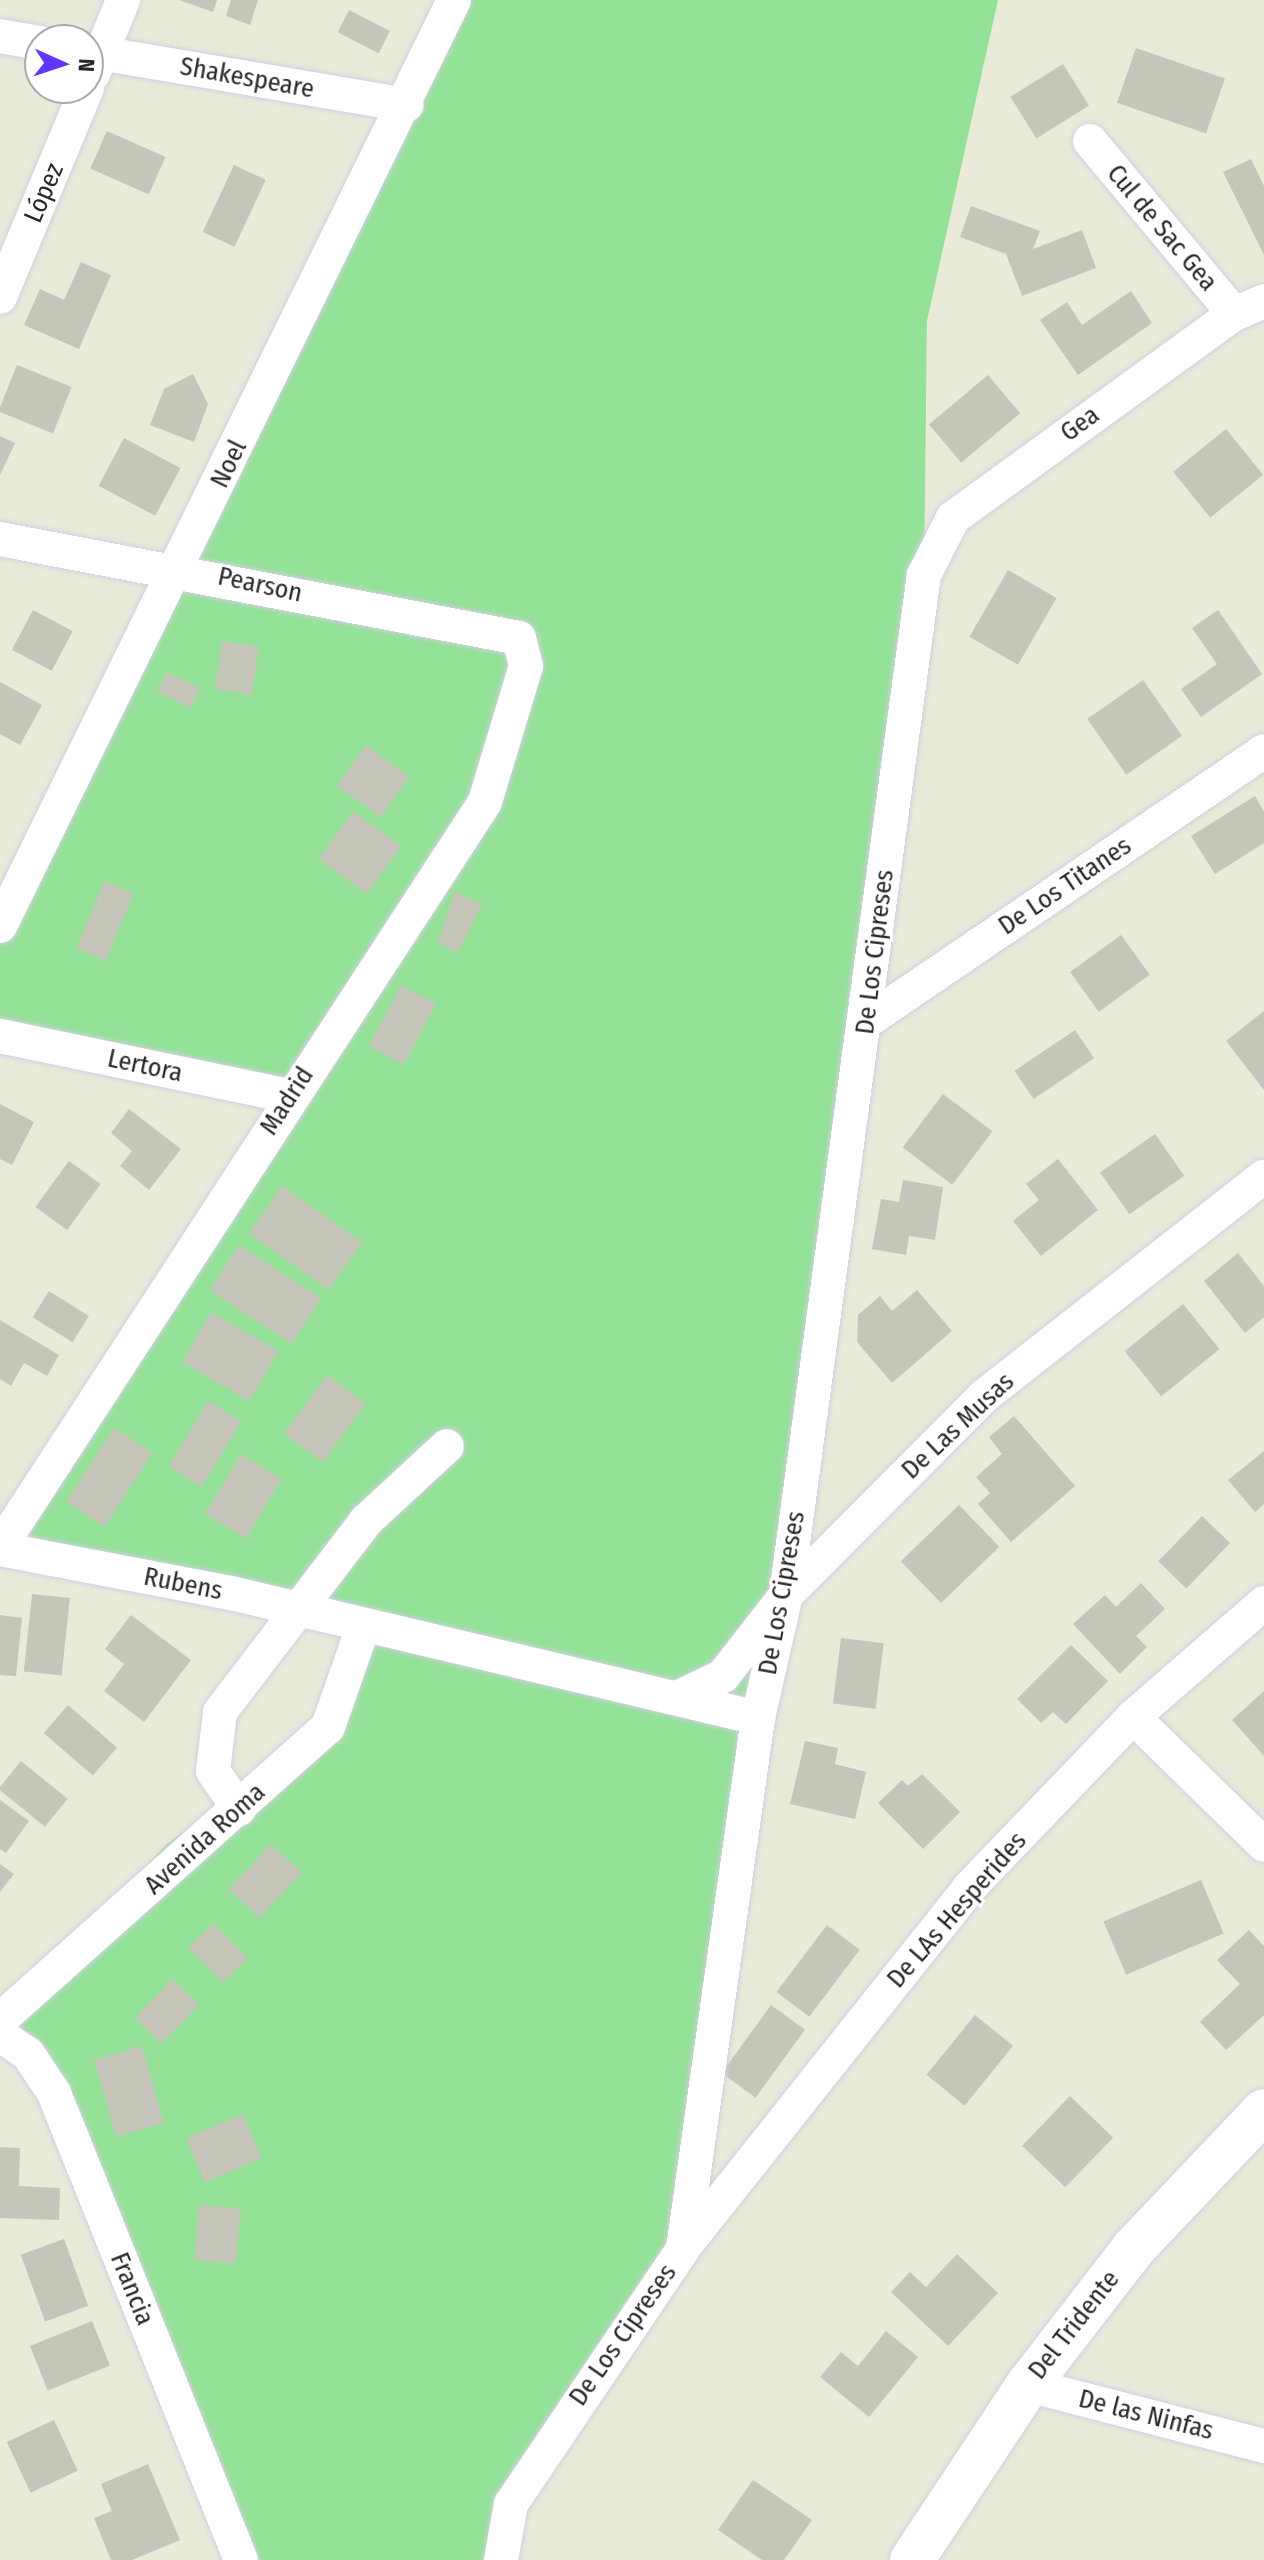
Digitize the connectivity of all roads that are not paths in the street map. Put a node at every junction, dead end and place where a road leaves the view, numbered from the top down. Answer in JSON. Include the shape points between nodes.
{"nodes":[{"id":1,"x":123,"y":0,"type":"edge"},
{"id":2,"x":454,"y":0,"type":"edge"},
{"id":3,"x":104,"y":35,"type":"edge"},
{"id":4,"x":0,"y":36,"type":"edge"},
{"id":5,"x":24,"y":40,"type":"edge"},
{"id":6,"x":104,"y":54,"type":"edge"},
{"id":7,"x":81,"y":104,"type":"edge"},
{"id":8,"x":406,"y":105,"type":"junction"},
{"id":9,"x":1090,"y":141,"type":"dead end"},
{"id":10,"x":0,"y":297,"type":"edge"},
{"id":11,"x":1249,"y":307,"type":"edge"},
{"id":12,"x":0,"y":539,"type":"edge"},
{"id":13,"x":177,"y":568,"type":"junction"},
{"id":14,"x":924,"y":575,"type":"joint"},
{"id":15,"x":519,"y":638,"type":"joint"},
{"id":16,"x":1264,"y":751,"type":"edge"},
{"id":17,"x":0,"y":926,"type":"edge"},
{"id":18,"x":867,"y":1021,"type":"junction"},
{"id":19,"x":0,"y":1036,"type":"edge"},
{"id":20,"x":290,"y":1096,"type":"junction"},
{"id":21,"x":1264,"y":1177,"type":"edge"},
{"id":22,"x":447,"y":1446,"type":"dead end"},
{"id":23,"x":0,"y":1548,"type":"edge"},
{"id":24,"x":786,"y":1595,"type":"junction"},
{"id":25,"x":1264,"y":1603,"type":"edge"},
{"id":26,"x":298,"y":1610,"type":"junction"},
{"id":27,"x":363,"y":1627,"type":"junction"},
{"id":28,"x":677,"y":1698,"type":"junction"},
{"id":29,"x":1133,"y":1717,"type":"junction"},
{"id":30,"x":758,"y":1718,"type":"junction"},
{"id":31,"x":239,"y":1809,"type":"junction"},
{"id":32,"x":1264,"y":1845,"type":"edge"},
{"id":33,"x":0,"y":2020,"type":"edge"},
{"id":34,"x":0,"y":2035,"type":"edge"},
{"id":35,"x":1264,"y":2111,"type":"edge"},
{"id":36,"x":683,"y":2249,"type":"junction"},
{"id":37,"x":1028,"y":2385,"type":"junction"},
{"id":38,"x":1264,"y":2446,"type":"edge"},
{"id":39,"x":241,"y":2560,"type":"edge"},
{"id":40,"x":501,"y":2560,"type":"edge"},
{"id":41,"x":912,"y":2560,"type":"edge"}],
"edges":[{"from":1,"to":3,"type":"street","name":"López"},
{"from":2,"to":8,"type":"street","name":"Noel"},
{"from":4,"to":5,"type":"street"},
{"from":6,"to":8,"type":"street","name":"Shakespeare"},
{"from":7,"to":10,"type":"street","name":"López"},
{"from":8,"to":13,"type":"street","name":"Noel"},
{"from":9,"to":11,"type":"street","name":"Cul de Sac Gea"},
{"from":11,"to":14,"type":"street","name":"Gea","via":[[953,518]]},
{"from":12,"to":13,"type":"street","name":"Pearson"},
{"from":13,"to":15,"type":"street","name":"Pearson"},
{"from":13,"to":17,"type":"street","name":"Noel"},
{"from":14,"to":18,"type":"street","name":"De Los Cipreses"},
{"from":15,"to":20,"type":"street","name":"Madrid","via":[[526,666],[485,802]]},
{"from":16,"to":18,"type":"street","name":"De Los Titanes"},
{"from":18,"to":24,"type":"street","name":"De Los Cipreses"},
{"from":19,"to":20,"type":"street","name":"Lertora"},
{"from":20,"to":23,"type":"street","name":"Madrid"},
{"from":21,"to":24,"type":"street","name":"De Las Musas","via":[[983,1397]]},
{"from":22,"to":26,"type":"street","via":[[366,1521]]},
{"from":23,"to":26,"type":"street","name":"Rubens"},
{"from":24,"to":28,"type":"street","name":"De Las Musas","via":[[723,1676]]},
{"from":24,"to":30,"type":"street","name":"De Los Cipreses"},
{"from":25,"to":29,"type":"street","name":"De LAs Hesperides"},
{"from":26,"to":27,"type":"street","name":"Rubens"},
{"from":26,"to":31,"type":"street","via":[[220,1712],[210,1745],[213,1771]]},
{"from":27,"to":28,"type":"street","name":"Rubens"},
{"from":27,"to":31,"type":"street","name":"Avenida Roma","via":[[328,1727]]},
{"from":28,"to":30,"type":"street","name":"Rubens"},
{"from":29,"to":32,"type":"street"},
{"from":29,"to":36,"type":"street","name":"De LAs Hesperides","via":[[969,1888]]},
{"from":30,"to":36,"type":"street","name":"De Los Cipreses"},
{"from":31,"to":33,"type":"street","name":"Avenida Roma"},
{"from":34,"to":39,"type":"street","name":"Francia","via":[[28,2054],[54,2093]]},
{"from":35,"to":37,"type":"main road","name":"Del Tridente","via":[[1133,2249]]},
{"from":36,"to":40,"type":"street","name":"De Los Cipreses","via":[[511,2504]]},
{"from":37,"to":38,"type":"street","name":"De las Ninfas"},
{"from":37,"to":41,"type":"main road","name":"Del Tridente"}]}
